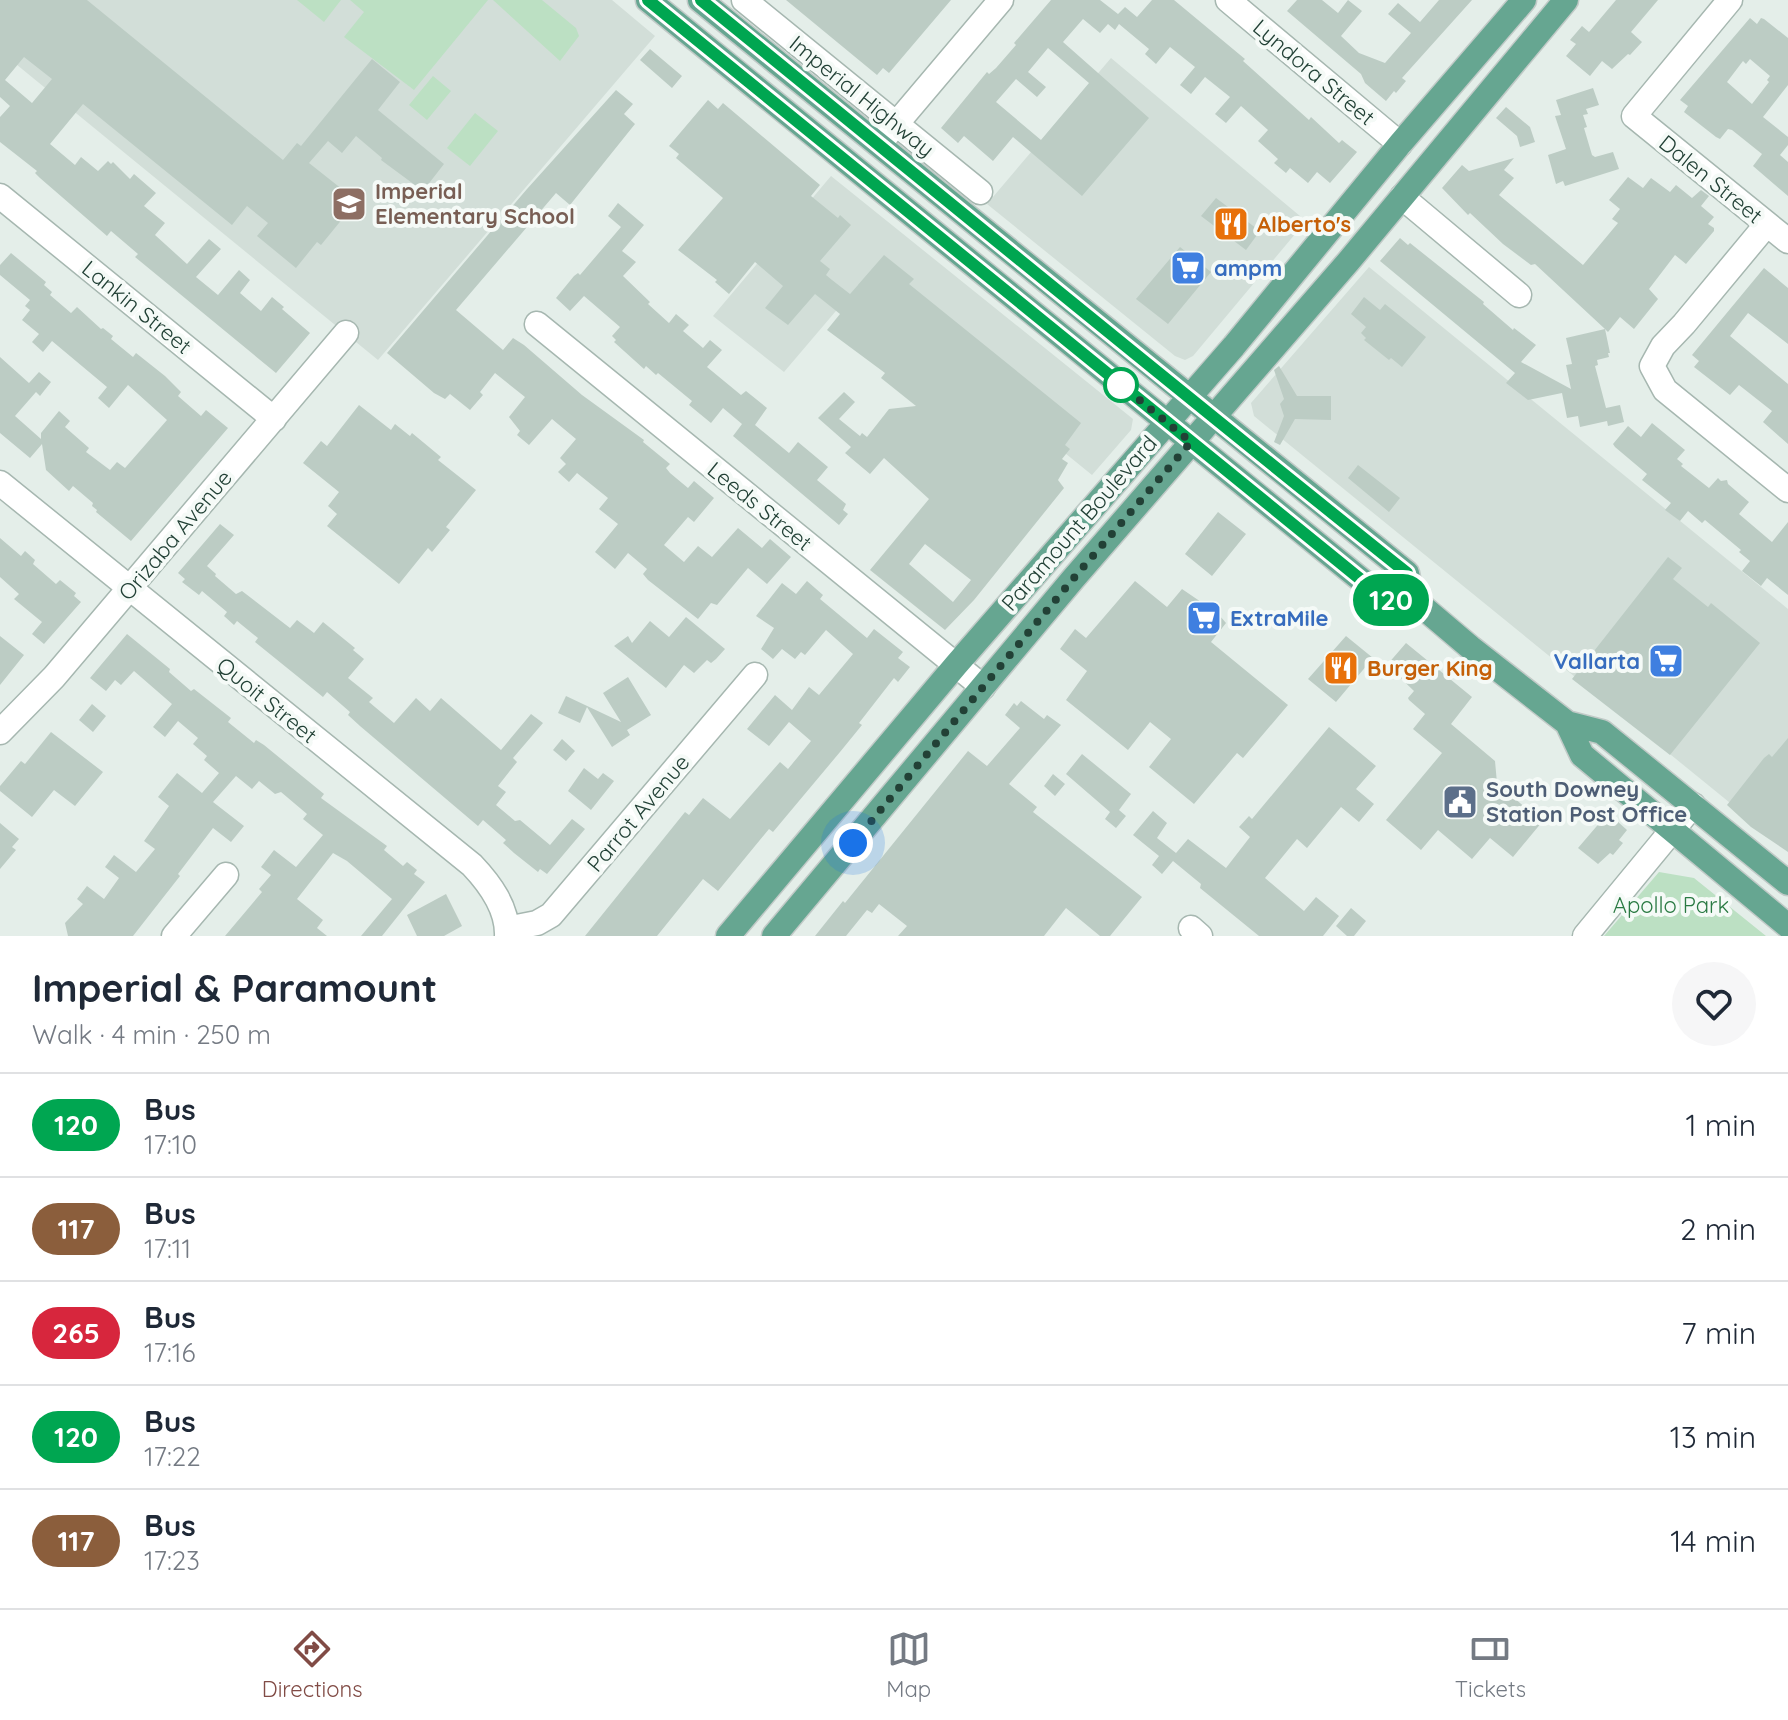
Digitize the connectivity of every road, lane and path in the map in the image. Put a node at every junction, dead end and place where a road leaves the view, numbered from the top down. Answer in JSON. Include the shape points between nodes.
{"nodes":[{"id":1,"x":648,"y":0,"type":"edge"},
{"id":2,"x":700,"y":0,"type":"edge"},
{"id":3,"x":1001,"y":0,"type":"edge"},
{"id":4,"x":1524,"y":0,"type":"edge"},
{"id":5,"x":1566,"y":0,"type":"edge"},
{"id":6,"x":1730,"y":0,"type":"edge"},
{"id":7,"x":746,"y":1,"type":"edge"},
{"id":8,"x":1240,"y":4,"type":"edge"},
{"id":9,"x":896,"y":124,"type":"junction"},
{"id":10,"x":879,"y":144,"type":"junction"},
{"id":11,"x":1400,"y":144,"type":"junction"},
{"id":12,"x":980,"y":192,"type":"dead end"},
{"id":13,"x":0,"y":196,"type":"edge"},
{"id":14,"x":1402,"y":197,"type":"junction"},
{"id":15,"x":1767,"y":224,"type":"junction"},
{"id":16,"x":1788,"y":241,"type":"edge"},
{"id":17,"x":1519,"y":295,"type":"dead end"},
{"id":18,"x":537,"y":324,"type":"dead end"},
{"id":19,"x":346,"y":333,"type":"dead end"},
{"id":20,"x":1188,"y":397,"type":"junction"},
{"id":21,"x":1213,"y":418,"type":"junction"},
{"id":22,"x":274,"y":419,"type":"junction"},
{"id":23,"x":1166,"y":421,"type":"junction"},
{"id":24,"x":1191,"y":442,"type":"junction"},
{"id":25,"x":0,"y":483,"type":"edge"},
{"id":26,"x":1788,"y":490,"type":"edge"},
{"id":27,"x":130,"y":588,"type":"junction"},
{"id":28,"x":1412,"y":598,"type":"junction"},
{"id":29,"x":956,"y":665,"type":"junction"},
{"id":30,"x":755,"y":675,"type":"dead end"},
{"id":31,"x":983,"y":687,"type":"junction"},
{"id":32,"x":1567,"y":723,"type":"junction"},
{"id":33,"x":0,"y":732,"type":"edge"},
{"id":34,"x":1693,"y":805,"type":"junction"},
{"id":35,"x":1672,"y":832,"type":"junction"},
{"id":36,"x":226,"y":875,"type":"dead end"},
{"id":37,"x":1788,"y":883,"type":"edge"},
{"id":38,"x":1788,"y":926,"type":"edge"},
{"id":39,"x":507,"y":932,"type":"edge"},
{"id":40,"x":174,"y":936,"type":"edge"},
{"id":41,"x":728,"y":936,"type":"edge"},
{"id":42,"x":774,"y":936,"type":"edge"},
{"id":43,"x":1585,"y":936,"type":"edge"}],
"edges":[{"from":1,"to":23,"type":"main road","name":"Imperial Highway"},
{"from":2,"to":10,"type":"main road","name":"Imperial Highway"},
{"from":3,"to":9,"type":"street"},
{"from":4,"to":11,"type":"main road","name":"Paramount Boulevard"},
{"from":5,"to":14,"type":"main road","name":"Paramount Boulevard"},
{"from":6,"to":15,"type":"street","name":"Dalen Street","via":[[1634,116]]},
{"from":7,"to":9,"type":"street","name":"Imperial Highway"},
{"from":8,"to":11,"type":"street","name":"Lyndora Street"},
{"from":9,"to":10,"type":"street"},
{"from":9,"to":12,"type":"street","name":"Imperial Highway"},
{"from":10,"to":20,"type":"main road","name":"Imperial Highway"},
{"from":11,"to":20,"type":"main road","name":"Paramount Boulevard"},
{"from":13,"to":22,"type":"street","name":"Lankin Street"},
{"from":14,"to":17,"type":"street"},
{"from":14,"to":21,"type":"main road","name":"Paramount Boulevard"},
{"from":15,"to":16,"type":"street","name":"Dalen Street"},
{"from":15,"to":26,"type":"street","via":[[1663,346],[1652,366],[1665,390]]},
{"from":18,"to":29,"type":"street","name":"Leeds Street"},
{"from":19,"to":22,"type":"street","name":"Orizaba Avenue"},
{"from":20,"to":21,"type":"main road","name":"Imperial Highway"},
{"from":20,"to":23,"type":"main road","name":"Paramount Boulevard"},
{"from":21,"to":24,"type":"main road","name":"Paramount Boulevard"},
{"from":21,"to":28,"type":"main road","name":"Imperial Highway","via":[[1407,573]]},
{"from":22,"to":27,"type":"street","name":"Orizaba Avenue"},
{"from":23,"to":24,"type":"main road","name":"Imperial Highway"},
{"from":23,"to":29,"type":"main road","name":"Paramount Boulevard"},
{"from":24,"to":28,"type":"main road","name":"Imperial Highway","via":[[1386,600]]},
{"from":24,"to":31,"type":"main road","name":"Paramount Boulevard"},
{"from":25,"to":27,"type":"street","name":"Quoit Street"},
{"from":27,"to":33,"type":"street","name":"Orizaba Avenue"},
{"from":27,"to":39,"type":"street","name":"Quoit Street","via":[[472,865],[496,896]]},
{"from":28,"to":32,"type":"main road","name":"Imperial Highway"},
{"from":29,"to":31,"type":"street","name":"Leeds Street"},
{"from":29,"to":41,"type":"main road","name":"Paramount Boulevard"},
{"from":30,"to":39,"type":"street","name":"Parrot Avenue","via":[[551,915]]},
{"from":31,"to":42,"type":"main road","name":"Paramount Boulevard"},
{"from":32,"to":34,"type":"main road","name":"Imperial Highway","via":[[1602,732]]},
{"from":32,"to":35,"type":"main road","name":"Imperial Highway","via":[[1582,755]]},
{"from":34,"to":35,"type":"street"},
{"from":34,"to":37,"type":"main road","name":"Imperial Highway"},
{"from":35,"to":38,"type":"main road","name":"Imperial Highway"},
{"from":35,"to":43,"type":"street"},
{"from":36,"to":40,"type":"street"}]}
